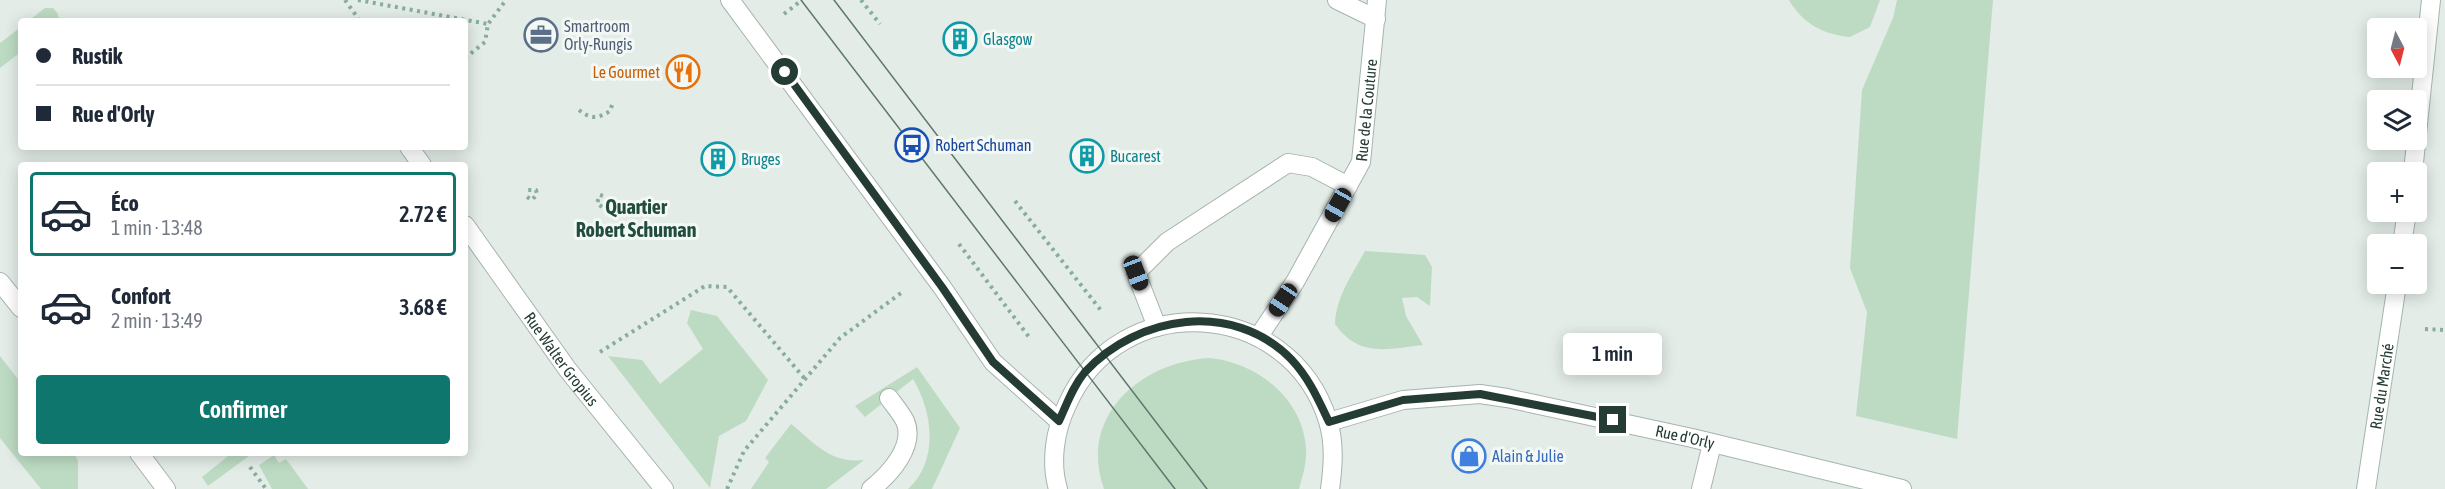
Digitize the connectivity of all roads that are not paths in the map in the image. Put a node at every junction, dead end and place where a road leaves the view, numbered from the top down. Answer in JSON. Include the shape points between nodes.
{"nodes":[{"id":1,"x":730,"y":0,"type":"edge"},
{"id":2,"x":1337,"y":0,"type":"edge"},
{"id":3,"x":1377,"y":0,"type":"edge"},
{"id":4,"x":2431,"y":0,"type":"edge"},
{"id":5,"x":1376,"y":20,"type":"junction"},
{"id":6,"x":2414,"y":162,"type":"edge"},
{"id":7,"x":1348,"y":186,"type":"junction"},
{"id":8,"x":468,"y":229,"type":"edge"},
{"id":9,"x":0,"y":282,"type":"edge"},
{"id":10,"x":2395,"y":294,"type":"edge"},
{"id":11,"x":18,"y":304,"type":"edge"},
{"id":12,"x":1157,"y":327,"type":"junction"},
{"id":13,"x":1259,"y":336,"type":"junction"},
{"id":14,"x":889,"y":398,"type":"dead end"},
{"id":15,"x":1059,"y":421,"type":"junction"},
{"id":16,"x":1329,"y":422,"type":"junction"},
{"id":17,"x":1712,"y":444,"type":"junction"},
{"id":18,"x":142,"y":457,"type":"edge"},
{"id":19,"x":1051,"y":486,"type":"edge"},
{"id":20,"x":166,"y":489,"type":"edge"},
{"id":21,"x":664,"y":489,"type":"edge"},
{"id":22,"x":871,"y":489,"type":"edge"},
{"id":23,"x":1330,"y":489,"type":"edge"},
{"id":24,"x":1701,"y":489,"type":"edge"},
{"id":25,"x":1902,"y":489,"type":"edge"},
{"id":26,"x":2366,"y":489,"type":"edge"}],
"edges":[{"from":1,"to":15,"type":"street","via":[[922,258],[993,362]]},
{"from":2,"to":5,"type":"street"},
{"from":3,"to":5,"type":"street","name":"Rue de la Couture"},
{"from":4,"to":6,"type":"street"},
{"from":5,"to":7,"type":"street","name":"Rue de la Couture","via":[[1361,162]]},
{"from":7,"to":12,"type":"street","via":[[1312,167],[1288,163],[1167,242],[1136,273]]},
{"from":7,"to":13,"type":"street","name":"Rue de la Couture","via":[[1295,282]]},
{"from":8,"to":21,"type":"street","name":"Rue Walter Gropius","via":[[568,370]]},
{"from":9,"to":11,"type":"street"},
{"from":10,"to":26,"type":"street","name":"Rue du Marché"},
{"from":12,"to":13,"type":"street","via":[[1178,321],[1219,323]]},
{"from":12,"to":15,"type":"street","via":[[1137,333],[1104,354],[1084,374]]},
{"from":13,"to":16,"type":"street","via":[[1290,358],[1307,380]]},
{"from":14,"to":22,"type":"street","via":[[906,423],[906,443],[896,465]]},
{"from":15,"to":19,"type":"street"},
{"from":16,"to":17,"type":"street","name":"Rue d'Orly","via":[[1403,400],[1480,394]]},
{"from":16,"to":23,"type":"street","via":[[1334,460]]},
{"from":17,"to":24,"type":"street"},
{"from":17,"to":25,"type":"street","name":"Rue d'Orly"},
{"from":18,"to":20,"type":"street"}]}
